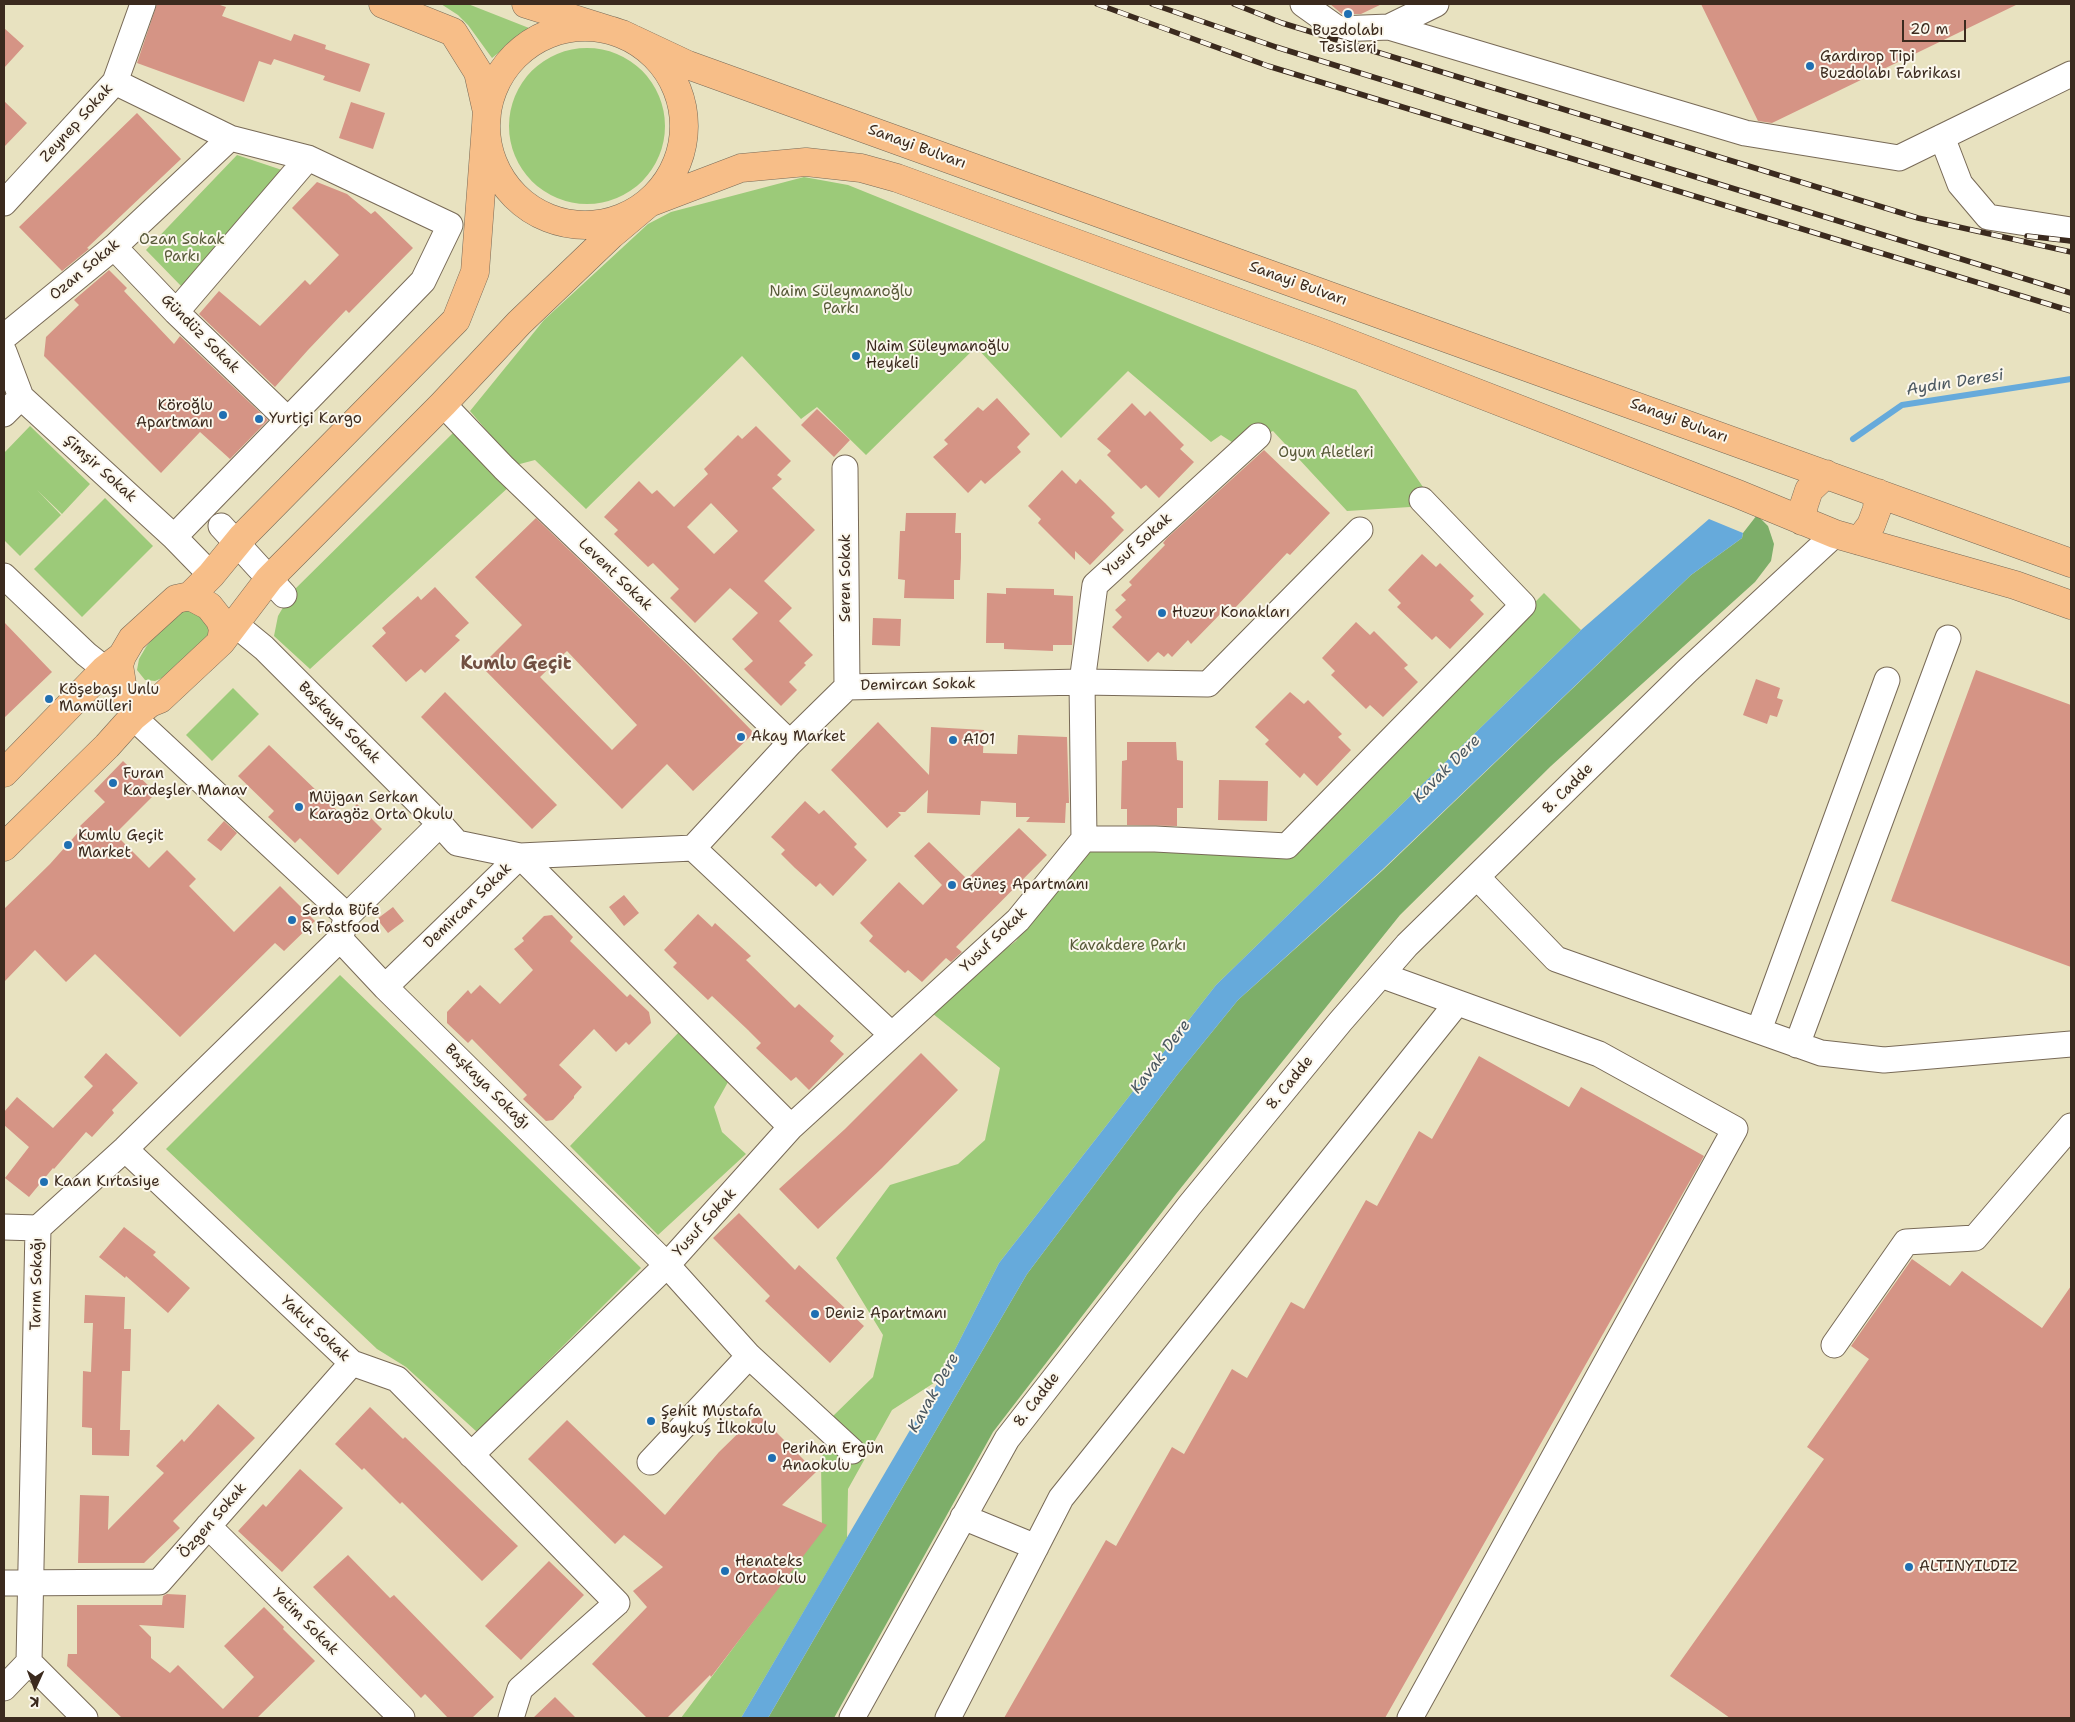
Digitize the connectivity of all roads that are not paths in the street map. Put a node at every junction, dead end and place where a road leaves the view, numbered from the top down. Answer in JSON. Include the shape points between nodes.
{"nodes":[{"id":1,"x":143,"y":4,"type":"edge"},
{"id":2,"x":383,"y":4,"type":"edge"},
{"id":3,"x":526,"y":4,"type":"edge"},
{"id":4,"x":1303,"y":4,"type":"edge"},
{"id":5,"x":1436,"y":4,"type":"edge"},
{"id":6,"x":1389,"y":27,"type":"junction"},
{"id":7,"x":622,"y":34,"type":"junction"},
{"id":8,"x":2071,"y":74,"type":"edge"},
{"id":9,"x":115,"y":82,"type":"junction"},
{"id":10,"x":487,"y":112,"type":"junction"},
{"id":11,"x":1942,"y":137,"type":"junction"},
{"id":12,"x":230,"y":138,"type":"junction"},
{"id":13,"x":308,"y":158,"type":"junction"},
{"id":14,"x":4,"y":203,"type":"edge"},
{"id":15,"x":649,"y":203,"type":"junction"},
{"id":16,"x":2071,"y":230,"type":"edge"},
{"id":17,"x":114,"y":247,"type":"junction"},
{"id":18,"x":176,"y":312,"type":"junction"},
{"id":19,"x":4,"y":337,"type":"edge"},
{"id":20,"x":4,"y":352,"type":"edge"},
{"id":21,"x":444,"y":404,"type":"junction"},
{"id":22,"x":12,"y":406,"type":"edge"},
{"id":23,"x":288,"y":420,"type":"junction"},
{"id":24,"x":1258,"y":436,"type":"dead end"},
{"id":25,"x":845,"y":468,"type":"dead end"},
{"id":26,"x":1826,"y":474,"type":"junction"},
{"id":27,"x":1878,"y":493,"type":"junction"},
{"id":28,"x":1422,"y":500,"type":"dead end"},
{"id":29,"x":1802,"y":521,"type":"junction"},
{"id":30,"x":1360,"y":530,"type":"dead end"},
{"id":31,"x":229,"y":534,"type":"junction"},
{"id":32,"x":174,"y":537,"type":"junction"},
{"id":33,"x":1847,"y":538,"type":"junction"},
{"id":34,"x":2071,"y":563,"type":"edge"},
{"id":35,"x":212,"y":575,"type":"junction"},
{"id":36,"x":4,"y":576,"type":"edge"},
{"id":37,"x":277,"y":587,"type":"junction"},
{"id":38,"x":190,"y":596,"type":"junction"},
{"id":39,"x":2071,"y":605,"type":"edge"},
{"id":40,"x":228,"y":633,"type":"junction"},
{"id":41,"x":1948,"y":638,"type":"dead end"},
{"id":42,"x":114,"y":662,"type":"junction"},
{"id":43,"x":1887,"y":680,"type":"dead end"},
{"id":44,"x":1082,"y":682,"type":"junction"},
{"id":45,"x":847,"y":687,"type":"junction"},
{"id":46,"x":142,"y":710,"type":"junction"},
{"id":47,"x":790,"y":743,"type":"junction"},
{"id":48,"x":4,"y":773,"type":"edge"},
{"id":49,"x":440,"y":824,"type":"junction"},
{"id":50,"x":1084,"y":839,"type":"junction"},
{"id":51,"x":4,"y":847,"type":"edge"},
{"id":52,"x":693,"y":848,"type":"junction"},
{"id":53,"x":520,"y":856,"type":"junction"},
{"id":54,"x":1478,"y":878,"type":"junction"},
{"id":55,"x":344,"y":928,"type":"junction"},
{"id":56,"x":1381,"y":975,"type":"junction"},
{"id":57,"x":385,"y":987,"type":"junction"},
{"id":58,"x":1457,"y":1003,"type":"junction"},
{"id":59,"x":1759,"y":1030,"type":"junction"},
{"id":60,"x":892,"y":1035,"type":"junction"},
{"id":61,"x":2071,"y":1044,"type":"edge"},
{"id":62,"x":1797,"y":1045,"type":"junction"},
{"id":63,"x":2071,"y":1126,"type":"edge"},
{"id":64,"x":791,"y":1127,"type":"junction"},
{"id":65,"x":125,"y":1149,"type":"junction"},
{"id":66,"x":4,"y":1228,"type":"edge"},
{"id":67,"x":38,"y":1228,"type":"junction"},
{"id":68,"x":667,"y":1265,"type":"junction"},
{"id":69,"x":1834,"y":1345,"type":"dead end"},
{"id":70,"x":750,"y":1356,"type":"junction"},
{"id":71,"x":352,"y":1364,"type":"junction"},
{"id":72,"x":852,"y":1451,"type":"dead end"},
{"id":73,"x":471,"y":1456,"type":"junction"},
{"id":74,"x":650,"y":1462,"type":"dead end"},
{"id":75,"x":964,"y":1517,"type":"junction"},
{"id":76,"x":208,"y":1526,"type":"junction"},
{"id":77,"x":1036,"y":1547,"type":"junction"},
{"id":78,"x":31,"y":1582,"type":"junction"},
{"id":79,"x":4,"y":1583,"type":"edge"},
{"id":80,"x":29,"y":1662,"type":"junction"},
{"id":81,"x":4,"y":1688,"type":"edge"},
{"id":82,"x":85,"y":1718,"type":"edge"},
{"id":83,"x":402,"y":1718,"type":"edge"},
{"id":84,"x":511,"y":1718,"type":"edge"},
{"id":85,"x":852,"y":1718,"type":"edge"},
{"id":86,"x":948,"y":1718,"type":"edge"},
{"id":87,"x":1410,"y":1718,"type":"edge"}],
"edges":[{"from":1,"to":9,"type":"street","name":"Zeynep Sokak"},
{"from":2,"to":10,"type":"main road","via":[[453,32],[478,72]]},
{"from":3,"to":7,"type":"main road","name":"Sanayi Bulvarı"},
{"from":4,"to":6,"type":"street","via":[[1338,30]]},
{"from":5,"to":6,"type":"street"},
{"from":6,"to":11,"type":"street","via":[[1745,133],[1899,158]]},
{"from":7,"to":10,"type":"main road","via":[[593,27],[563,29],[535,40],[512,59],[501,75]]},
{"from":7,"to":15,"type":"main road","via":[[651,52],[673,78],[684,111],[683,145],[671,177]]},
{"from":7,"to":26,"type":"main road","name":"Sanayi Bulvarı","via":[[688,65]]},
{"from":8,"to":11,"type":"street"},
{"from":9,"to":12,"type":"street"},
{"from":9,"to":14,"type":"street","name":"Zeynep Sokak"},
{"from":10,"to":15,"type":"main road","via":[[488,146],[500,178],[523,203],[552,220],[586,225],[619,220]]},
{"from":10,"to":31,"type":"main road","via":[[475,272],[456,320]]},
{"from":11,"to":16,"type":"street","via":[[1960,184],[1988,217]]},
{"from":12,"to":13,"type":"street"},
{"from":12,"to":17,"type":"street","name":"Ozan Sokak"},
{"from":13,"to":18,"type":"street"},
{"from":13,"to":23,"type":"street","via":[[450,226],[423,281]]},
{"from":15,"to":21,"type":"main road","via":[[519,323]]},
{"from":15,"to":29,"type":"main road","via":[[741,168],[806,162],[861,168],[1325,334]]},
{"from":17,"to":18,"type":"street","name":"Gündüz Sokak"},
{"from":17,"to":19,"type":"street","name":"Ozan Sokak"},
{"from":18,"to":23,"type":"street","name":"Gündüz Sokak"},
{"from":20,"to":22,"type":"street","name":"Şimşir Sokak"},
{"from":21,"to":37,"type":"main road"},
{"from":21,"to":47,"type":"street","name":"Levent Sokak","via":[[504,468]]},
{"from":22,"to":32,"type":"street","name":"Şimşir Sokak"},
{"from":23,"to":32,"type":"street"},
{"from":24,"to":44,"type":"street","name":"Yusuf Sokak","via":[[1095,585]]},
{"from":25,"to":45,"type":"street","name":"Seren Sokak"},
{"from":26,"to":27,"type":"main road","name":"Sanayi Bulvarı"},
{"from":26,"to":29,"type":"main road","via":[[1809,490]]},
{"from":27,"to":33,"type":"main road","via":[[1871,525]]},
{"from":27,"to":34,"type":"main road","name":"Sanayi Bulvarı"},
{"from":28,"to":50,"type":"street","via":[[1524,605],[1294,839],[1287,846]]},
{"from":29,"to":33,"type":"main road"},
{"from":30,"to":44,"type":"street","name":"Demircan Sokak","via":[[1208,684]]},
{"from":31,"to":35,"type":"main road"},
{"from":31,"to":37,"type":"street"},
{"from":32,"to":35,"type":"street","name":"Şimşir Sokak"},
{"from":33,"to":39,"type":"main road","via":[[2015,585]]},
{"from":33,"to":54,"type":"street","name":"8. Cadde","via":[[1687,671]]},
{"from":35,"to":38,"type":"main road"},
{"from":36,"to":42,"type":"street","via":[[86,654]]},
{"from":37,"to":40,"type":"main road"},
{"from":38,"to":40,"type":"main road","via":[[209,606]]},
{"from":38,"to":42,"type":"main road","via":[[176,599],[132,639]]},
{"from":40,"to":46,"type":"main road","via":[[160,699]]},
{"from":40,"to":49,"type":"street","name":"Başkaya Sokak","via":[[264,648]]},
{"from":41,"to":62,"type":"street"},
{"from":42,"to":46,"type":"main road","via":[[119,665],[126,695],[137,701]]},
{"from":42,"to":48,"type":"main road"},
{"from":43,"to":59,"type":"street"},
{"from":44,"to":45,"type":"street","name":"Demircan Sokak"},
{"from":44,"to":50,"type":"street","name":"Yusuf Sokak"},
{"from":45,"to":47,"type":"street","name":"Demircan Sokak"},
{"from":46,"to":51,"type":"main road"},
{"from":46,"to":55,"type":"street","name":"Başkaya Sokağı"},
{"from":47,"to":52,"type":"street","name":"Demircan Sokak"},
{"from":49,"to":53,"type":"street","name":"Başkaya Sokak","via":[[457,843]]},
{"from":49,"to":55,"type":"street","name":"Tarım Sokağı"},
{"from":50,"to":60,"type":"street","name":"Yusuf Sokak","via":[[1018,920]]},
{"from":52,"to":53,"type":"street","name":"Demircan Sokak"},
{"from":52,"to":60,"type":"street"},
{"from":53,"to":57,"type":"street","name":"Demircan Sokak"},
{"from":53,"to":64,"type":"street"},
{"from":54,"to":56,"type":"street","name":"8. Cadde","via":[[1407,944]]},
{"from":54,"to":59,"type":"street","via":[[1556,959]]},
{"from":55,"to":57,"type":"street","name":"Başkaya Sokağı"},
{"from":55,"to":65,"type":"street","name":"Tarım Sokağı"},
{"from":56,"to":58,"type":"street"},
{"from":56,"to":75,"type":"street","name":"8. Cadde","via":[[1189,1206],[1006,1439]]},
{"from":57,"to":68,"type":"street","name":"Başkaya Sokağı"},
{"from":58,"to":77,"type":"street","via":[[1061,1498]]},
{"from":58,"to":87,"type":"street","via":[[1599,1054],[1735,1129]]},
{"from":59,"to":62,"type":"street"},
{"from":60,"to":64,"type":"street","name":"Yusuf Sokak"},
{"from":61,"to":62,"type":"street","via":[[1884,1060],[1821,1053]]},
{"from":63,"to":69,"type":"street","via":[[1975,1238],[1906,1242]]},
{"from":64,"to":68,"type":"street","name":"Yusuf Sokak"},
{"from":65,"to":67,"type":"street","name":"Tarım Sokağı"},
{"from":65,"to":71,"type":"street","name":"Yakut Sokak"},
{"from":66,"to":67,"type":"street"},
{"from":67,"to":78,"type":"street","name":"Tarım Sokağı"},
{"from":68,"to":70,"type":"street","name":"Başkaya Sokağı"},
{"from":68,"to":73,"type":"street"},
{"from":70,"to":72,"type":"street","name":"Başkaya Sokağı"},
{"from":70,"to":74,"type":"street"},
{"from":71,"to":73,"type":"street","name":"Yakut Sokak","via":[[397,1379]]},
{"from":71,"to":76,"type":"street","name":"Özgen Sokak"},
{"from":73,"to":84,"type":"street","name":"Yakut Sokak","via":[[617,1603],[520,1689]]},
{"from":75,"to":77,"type":"street"},
{"from":75,"to":85,"type":"street","name":"8. Cadde"},
{"from":76,"to":78,"type":"street","name":"Özgen Sokak","via":[[159,1582]]},
{"from":76,"to":83,"type":"street","name":"Yetim Sokak"},
{"from":77,"to":86,"type":"street"},
{"from":78,"to":79,"type":"street","name":"Özgen Sokak"},
{"from":78,"to":80,"type":"street","name":"Tarım Sokağı"},
{"from":80,"to":81,"type":"street"},
{"from":80,"to":82,"type":"street"}]}
